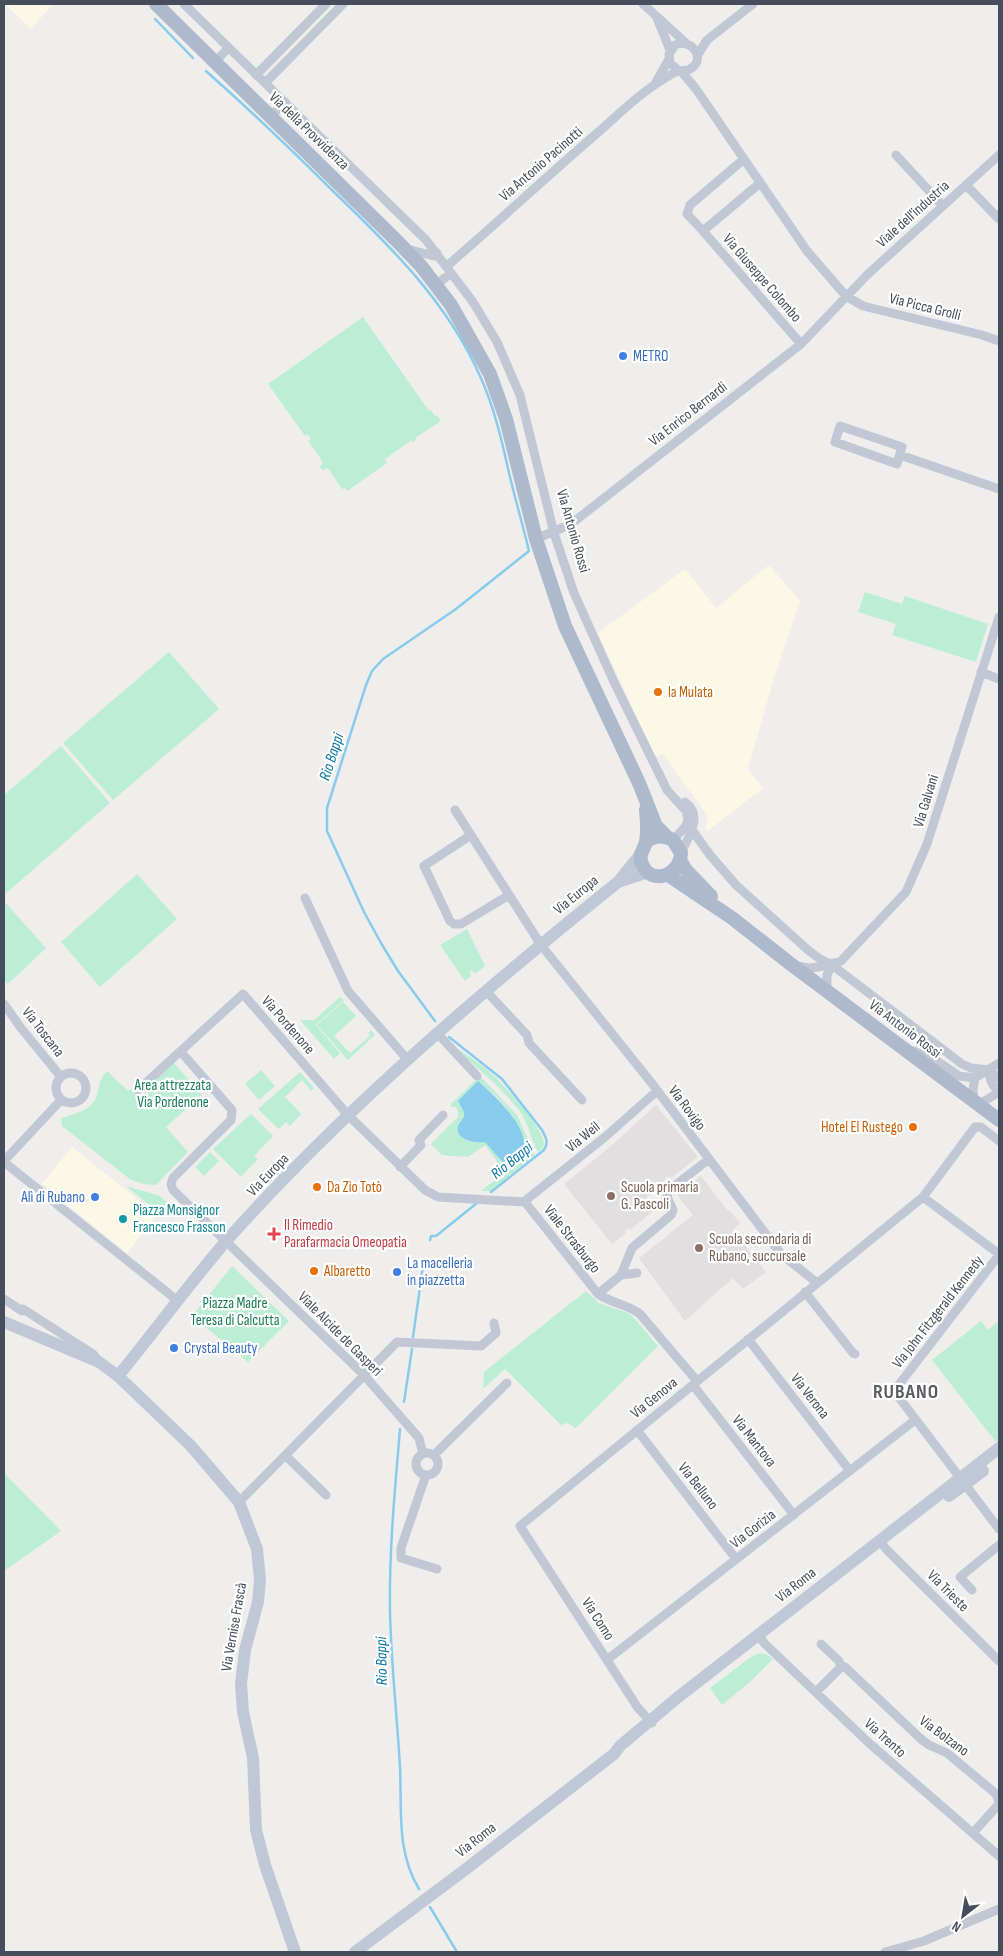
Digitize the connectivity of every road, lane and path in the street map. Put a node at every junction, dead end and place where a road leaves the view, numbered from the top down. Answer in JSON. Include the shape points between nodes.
{"nodes":[{"id":1,"x":156,"y":4,"type":"edge"},
{"id":2,"x":184,"y":4,"type":"edge"},
{"id":3,"x":326,"y":4,"type":"edge"},
{"id":4,"x":343,"y":4,"type":"edge"},
{"id":5,"x":643,"y":4,"type":"edge"},
{"id":6,"x":753,"y":4,"type":"edge"},
{"id":7,"x":657,"y":18,"type":"junction"},
{"id":8,"x":707,"y":40,"type":"junction"},
{"id":9,"x":687,"y":43,"type":"junction"},
{"id":10,"x":228,"y":48,"type":"junction"},
{"id":11,"x":669,"y":54,"type":"junction"},
{"id":12,"x":697,"y":56,"type":"junction"},
{"id":13,"x":215,"y":62,"type":"junction"},
{"id":14,"x":693,"y":66,"type":"junction"},
{"id":15,"x":680,"y":71,"type":"junction"},
{"id":16,"x":256,"y":74,"type":"junction"},
{"id":17,"x":265,"y":83,"type":"junction"},
{"id":18,"x":655,"y":84,"type":"junction"},
{"id":19,"x":696,"y":89,"type":"junction"},
{"id":20,"x":285,"y":102,"type":"junction"},
{"id":21,"x":270,"y":117,"type":"junction"},
{"id":22,"x":896,"y":155,"type":"dead end"},
{"id":23,"x":999,"y":155,"type":"edge"},
{"id":24,"x":744,"y":159,"type":"junction"},
{"id":25,"x":760,"y":182,"type":"junction"},
{"id":26,"x":966,"y":185,"type":"junction"},
{"id":27,"x":942,"y":206,"type":"junction"},
{"id":28,"x":998,"y":216,"type":"edge"},
{"id":29,"x":703,"y":231,"type":"junction"},
{"id":30,"x":404,"y":248,"type":"junction"},
{"id":31,"x":436,"y":255,"type":"junction"},
{"id":32,"x":449,"y":269,"type":"junction"},
{"id":33,"x":432,"y":280,"type":"junction"},
{"id":34,"x":846,"y":296,"type":"junction"},
{"id":35,"x":999,"y":341,"type":"edge"},
{"id":36,"x":801,"y":344,"type":"junction"},
{"id":37,"x":900,"y":455,"type":"junction"},
{"id":38,"x":999,"y":489,"type":"edge"},
{"id":39,"x":554,"y":533,"type":"junction"},
{"id":40,"x":536,"y":539,"type":"junction"},
{"id":41,"x":999,"y":617,"type":"edge"},
{"id":42,"x":982,"y":672,"type":"junction"},
{"id":43,"x":999,"y":679,"type":"edge"},
{"id":44,"x":673,"y":797,"type":"junction"},
{"id":45,"x":645,"y":802,"type":"junction"},
{"id":46,"x":456,"y":810,"type":"dead end"},
{"id":47,"x":692,"y":830,"type":"junction"},
{"id":48,"x":471,"y":835,"type":"junction"},
{"id":49,"x":670,"y":839,"type":"junction"},
{"id":50,"x":643,"y":848,"type":"junction"},
{"id":51,"x":681,"y":856,"type":"junction"},
{"id":52,"x":648,"y":872,"type":"junction"},
{"id":53,"x":668,"y":875,"type":"junction"},
{"id":54,"x":618,"y":882,"type":"junction"},
{"id":55,"x":509,"y":895,"type":"junction"},
{"id":56,"x":305,"y":898,"type":"dead end"},
{"id":57,"x":732,"y":918,"type":"junction"},
{"id":58,"x":541,"y":945,"type":"junction"},
{"id":59,"x":792,"y":965,"type":"junction"},
{"id":60,"x":832,"y":965,"type":"junction"},
{"id":61,"x":827,"y":991,"type":"junction"},
{"id":62,"x":486,"y":992,"type":"junction"},
{"id":63,"x":4,"y":1004,"type":"edge"},
{"id":64,"x":440,"y":1030,"type":"junction"},
{"id":65,"x":902,"y":1047,"type":"junction"},
{"id":66,"x":181,"y":1052,"type":"junction"},
{"id":67,"x":407,"y":1058,"type":"junction"},
{"id":68,"x":999,"y":1063,"type":"edge"},
{"id":69,"x":988,"y":1070,"type":"junction"},
{"id":70,"x":476,"y":1076,"type":"dead end"},
{"id":71,"x":61,"y":1077,"type":"junction"},
{"id":72,"x":975,"y":1078,"type":"junction"},
{"id":73,"x":999,"y":1078,"type":"edge"},
{"id":74,"x":138,"y":1090,"type":"dead end"},
{"id":75,"x":657,"y":1091,"type":"junction"},
{"id":76,"x":999,"y":1091,"type":"edge"},
{"id":77,"x":61,"y":1100,"type":"junction"},
{"id":78,"x":582,"y":1100,"type":"dead end"},
{"id":79,"x":974,"y":1101,"type":"junction"},
{"id":80,"x":348,"y":1115,"type":"junction"},
{"id":81,"x":443,"y":1115,"type":"dead end"},
{"id":82,"x":999,"y":1120,"type":"edge"},
{"id":83,"x":999,"y":1141,"type":"edge"},
{"id":84,"x":709,"y":1159,"type":"junction"},
{"id":85,"x":4,"y":1161,"type":"edge"},
{"id":86,"x":400,"y":1167,"type":"junction"},
{"id":87,"x":922,"y":1197,"type":"junction"},
{"id":88,"x":525,"y":1202,"type":"junction"},
{"id":89,"x":226,"y":1241,"type":"junction"},
{"id":90,"x":999,"y":1255,"type":"edge"},
{"id":91,"x":636,"y":1273,"type":"dead end"},
{"id":92,"x":621,"y":1275,"type":"junction"},
{"id":93,"x":816,"y":1282,"type":"junction"},
{"id":94,"x":805,"y":1292,"type":"junction"},
{"id":95,"x":598,"y":1294,"type":"junction"},
{"id":96,"x":4,"y":1299,"type":"edge"},
{"id":97,"x":178,"y":1301,"type":"junction"},
{"id":98,"x":4,"y":1322,"type":"edge"},
{"id":99,"x":494,"y":1323,"type":"dead end"},
{"id":100,"x":748,"y":1339,"type":"junction"},
{"id":101,"x":856,"y":1354,"type":"dead end"},
{"id":102,"x":100,"y":1362,"type":"junction"},
{"id":103,"x":363,"y":1374,"type":"junction"},
{"id":104,"x":118,"y":1376,"type":"junction"},
{"id":105,"x":506,"y":1383,"type":"dead end"},
{"id":106,"x":695,"y":1383,"type":"junction"},
{"id":107,"x":915,"y":1420,"type":"junction"},
{"id":108,"x":637,"y":1430,"type":"junction"},
{"id":109,"x":999,"y":1448,"type":"edge"},
{"id":110,"x":423,"y":1454,"type":"junction"},
{"id":111,"x":434,"y":1455,"type":"junction"},
{"id":112,"x":286,"y":1456,"type":"junction"},
{"id":113,"x":999,"y":1458,"type":"edge"},
{"id":114,"x":850,"y":1470,"type":"junction"},
{"id":115,"x":426,"y":1474,"type":"junction"},
{"id":116,"x":963,"y":1481,"type":"junction"},
{"id":117,"x":326,"y":1495,"type":"dead end"},
{"id":118,"x":239,"y":1502,"type":"junction"},
{"id":119,"x":794,"y":1515,"type":"junction"},
{"id":120,"x":520,"y":1526,"type":"joint"},
{"id":121,"x":999,"y":1529,"type":"edge"},
{"id":122,"x":882,"y":1544,"type":"junction"},
{"id":123,"x":999,"y":1545,"type":"edge"},
{"id":124,"x":736,"y":1559,"type":"junction"},
{"id":125,"x":437,"y":1569,"type":"dead end"},
{"id":126,"x":972,"y":1590,"type":"dead end"},
{"id":127,"x":760,"y":1638,"type":"junction"},
{"id":128,"x":821,"y":1644,"type":"dead end"},
{"id":129,"x":608,"y":1659,"type":"junction"},
{"id":130,"x":999,"y":1661,"type":"edge"},
{"id":131,"x":841,"y":1667,"type":"junction"},
{"id":132,"x":816,"y":1692,"type":"junction"},
{"id":133,"x":652,"y":1723,"type":"junction"},
{"id":134,"x":973,"y":1833,"type":"junction"},
{"id":135,"x":999,"y":1856,"type":"edge"},
{"id":136,"x":999,"y":1909,"type":"edge"},
{"id":137,"x":295,"y":1952,"type":"edge"},
{"id":138,"x":355,"y":1952,"type":"edge"},
{"id":139,"x":885,"y":1952,"type":"edge"}],
"edges":[{"from":1,"to":13,"type":"main road","name":"Via della Provvidenza"},
{"from":2,"to":10,"type":"street","name":"Via della Provvidenza"},
{"from":3,"to":16,"type":"street"},
{"from":4,"to":17,"type":"street"},
{"from":5,"to":7,"type":"street"},
{"from":6,"to":8,"type":"street"},
{"from":7,"to":9,"type":"street"},
{"from":7,"to":11,"type":"street"},
{"from":8,"to":9,"type":"street"},
{"from":8,"to":12,"type":"street"},
{"from":9,"to":11,"type":"street","via":[[675,45]]},
{"from":9,"to":12,"type":"street","via":[[695,49]]},
{"from":10,"to":13,"type":"street"},
{"from":10,"to":16,"type":"street","name":"Via della Provvidenza"},
{"from":11,"to":15,"type":"street","via":[[672,66]]},
{"from":11,"to":18,"type":"street","name":"Via Antonio Pacinotti"},
{"from":12,"to":14,"type":"street"},
{"from":13,"to":21,"type":"main road","name":"Via della Provvidenza"},
{"from":14,"to":15,"type":"street","name":"Via Antonio Pacinotti"},
{"from":14,"to":19,"type":"street"},
{"from":15,"to":18,"type":"street","name":"Via Antonio Pacinotti"},
{"from":15,"to":19,"type":"street"},
{"from":16,"to":17,"type":"street","name":"Via della Provvidenza"},
{"from":17,"to":20,"type":"street","name":"Via della Provvidenza"},
{"from":18,"to":32,"type":"street","name":"Via Antonio Pacinotti","via":[[568,158]]},
{"from":19,"to":24,"type":"street"},
{"from":20,"to":21,"type":"street"},
{"from":20,"to":31,"type":"street","name":"Via della Provvidenza","via":[[418,232]]},
{"from":21,"to":30,"type":"main road","name":"Via della Provvidenza"},
{"from":22,"to":27,"type":"street"},
{"from":23,"to":26,"type":"street","name":"Viale dell'industria"},
{"from":24,"to":25,"type":"street"},
{"from":24,"to":29,"type":"street","name":"Via Giuseppe Colombo","via":[[690,205],[687,214]]},
{"from":25,"to":29,"type":"street","name":"Via Giuseppe Colombo"},
{"from":25,"to":34,"type":"street","via":[[807,251]]},
{"from":26,"to":27,"type":"street","name":"Viale dell'industria"},
{"from":26,"to":28,"type":"street"},
{"from":27,"to":34,"type":"street","name":"Viale dell'industria"},
{"from":29,"to":36,"type":"street","name":"Via Giuseppe Colombo"},
{"from":30,"to":31,"type":"street"},
{"from":30,"to":33,"type":"main road","name":"Via della Provvidenza"},
{"from":31,"to":32,"type":"street"},
{"from":31,"to":33,"type":"street","via":[[429,266]]},
{"from":32,"to":33,"type":"street","name":"Via Antonio Pacinotti"},
{"from":32,"to":39,"type":"street","name":"Via Antonio Rossi","via":[[501,349],[512,374],[526,417]]},
{"from":33,"to":40,"type":"main road","name":"Via Antonio Rossi","via":[[461,320],[493,380]]},
{"from":34,"to":35,"type":"street","name":"Via Picca Grolli","via":[[863,306]]},
{"from":34,"to":36,"type":"street","name":"Via Enrico Bernardi"},
{"from":36,"to":39,"type":"street","name":"Via Enrico Bernardi","via":[[575,521]]},
{"from":37,"to":37,"type":"street","via":[[902,447],[840,426],[835,442],[897,464]]},
{"from":37,"to":38,"type":"street"},
{"from":39,"to":40,"type":"street","name":"Via Enrico Bernardi"},
{"from":39,"to":44,"type":"street","name":"Via Antonio Rossi","via":[[594,639]]},
{"from":40,"to":45,"type":"main road","name":"Via Antonio Rossi","via":[[565,626],[639,782]]},
{"from":41,"to":42,"type":"street","name":"Via Galvani"},
{"from":42,"to":43,"type":"street"},
{"from":42,"to":60,"type":"street","name":"Via Galvani","via":[[927,844],[906,892],[841,961]]},
{"from":44,"to":47,"type":"street","name":"Via Antonio Rossi","via":[[682,800],[693,811]]},
{"from":44,"to":49,"type":"street","name":"Via Antonio Rossi","via":[[686,811],[688,819],[686,826]]},
{"from":45,"to":49,"type":"main road","name":"Via Antonio Rossi","via":[[656,826]]},
{"from":45,"to":50,"type":"main road","name":"Via Antonio Rossi"},
{"from":46,"to":48,"type":"street","name":"Via Rovigo"},
{"from":47,"to":51,"type":"street"},
{"from":47,"to":60,"type":"street","name":"Via Antonio Rossi","via":[[736,885],[808,950]]},
{"from":48,"to":55,"type":"street","name":"Via Rovigo"},
{"from":48,"to":55,"type":"street","via":[[424,866],[450,921],[461,924]]},
{"from":49,"to":50,"type":"main road","via":[[652,838]]},
{"from":49,"to":51,"type":"main road","name":"Via Antonio Rossi"},
{"from":50,"to":52,"type":"main road","name":"Via Antonio Rossi","via":[[642,864]]},
{"from":50,"to":54,"type":"street","name":"Via Europa"},
{"from":51,"to":53,"type":"main road","via":[[678,866]]},
{"from":51,"to":57,"type":"main road","name":"Via Antonio Rossi","via":[[685,869],[694,880]]},
{"from":52,"to":53,"type":"main road","name":"Via Antonio Rossi","via":[[657,876]]},
{"from":52,"to":54,"type":"street","name":"Via Europa"},
{"from":53,"to":57,"type":"main road","name":"Via Antonio Rossi"},
{"from":54,"to":58,"type":"street","name":"Via Europa"},
{"from":55,"to":58,"type":"street","name":"Via Rovigo"},
{"from":56,"to":67,"type":"street","via":[[348,991]]},
{"from":57,"to":59,"type":"main road","name":"Via Antonio Rossi"},
{"from":58,"to":62,"type":"street","name":"Via Europa"},
{"from":58,"to":75,"type":"street","name":"Via Rovigo"},
{"from":59,"to":60,"type":"street","via":[[810,968]]},
{"from":59,"to":61,"type":"main road","name":"Via Antonio Rossi"},
{"from":60,"to":61,"type":"street","via":[[827,975]]},
{"from":60,"to":69,"type":"street","name":"Via Antonio Rossi","via":[[962,1064]]},
{"from":61,"to":65,"type":"main road","name":"Via Antonio Rossi"},
{"from":62,"to":64,"type":"street","name":"Via Europa"},
{"from":62,"to":78,"type":"street"},
{"from":63,"to":71,"type":"street","name":"Via Toscana"},
{"from":64,"to":67,"type":"street","name":"Via Europa"},
{"from":64,"to":70,"type":"street"},
{"from":65,"to":72,"type":"street","via":[[937,1061],[959,1076]]},
{"from":65,"to":79,"type":"main road","name":"Via Antonio Rossi"},
{"from":66,"to":74,"type":"street","name":"Via Pordenone"},
{"from":66,"to":80,"type":"street","name":"Via Pordenone","via":[[243,994]]},
{"from":66,"to":89,"type":"street","via":[[232,1110],[231,1120],[173,1178],[171,1184],[178,1196]]},
{"from":67,"to":80,"type":"street","name":"Via Europa"},
{"from":68,"to":69,"type":"street"},
{"from":69,"to":72,"type":"street"},
{"from":69,"to":73,"type":"street"},
{"from":69,"to":76,"type":"street","via":[[994,1087]]},
{"from":71,"to":77,"type":"street","name":"Via Toscana","via":[[56,1088]]},
{"from":71,"to":77,"type":"street","name":"Via Toscana","via":[[75,1074],[86,1086],[80,1100],[71,1103]]},
{"from":72,"to":79,"type":"street"},
{"from":75,"to":84,"type":"street","name":"Via Rovigo"},
{"from":75,"to":88,"type":"street","name":"Via Weil"},
{"from":76,"to":79,"type":"street","via":[[983,1102]]},
{"from":77,"to":85,"type":"street"},
{"from":79,"to":82,"type":"main road","name":"Via Antonio Rossi"},
{"from":80,"to":86,"type":"street","name":"Viale Strasburgo"},
{"from":80,"to":89,"type":"street","name":"Via Europa"},
{"from":81,"to":86,"type":"street","via":[[419,1140],[421,1145]]},
{"from":83,"to":87,"type":"street","name":"Via Genova","via":[[981,1127],[975,1128]]},
{"from":84,"to":92,"type":"street","via":[[668,1191],[673,1210],[671,1215],[632,1248]]},
{"from":84,"to":93,"type":"street","name":"Via Rovigo","via":[[781,1254]]},
{"from":85,"to":97,"type":"street"},
{"from":86,"to":88,"type":"street","name":"Viale Strasburgo","via":[[438,1197]]},
{"from":87,"to":90,"type":"street"},
{"from":87,"to":93,"type":"street","name":"Via Genova"},
{"from":88,"to":95,"type":"street","name":"Viale Strasburgo"},
{"from":89,"to":97,"type":"street","name":"Via Europa"},
{"from":89,"to":103,"type":"street","name":"Viale Alcide de Gasperi"},
{"from":90,"to":107,"type":"street","name":"Via John Fitzgerald Kennedy","via":[[894,1391]]},
{"from":91,"to":92,"type":"street"},
{"from":92,"to":95,"type":"street"},
{"from":93,"to":94,"type":"street","name":"Via Genova"},
{"from":94,"to":100,"type":"street","name":"Via Genova"},
{"from":94,"to":101,"type":"street"},
{"from":95,"to":106,"type":"street","name":"Viale Strasburgo","via":[[640,1314]]},
{"from":96,"to":102,"type":"street","name":"Via Vernise Frascà","via":[[93,1354]]},
{"from":97,"to":104,"type":"street","name":"Via Europa"},
{"from":98,"to":102,"type":"street","name":"Via Vernise Frascà"},
{"from":99,"to":103,"type":"street","via":[[496,1333],[481,1346],[397,1342]]},
{"from":100,"to":106,"type":"street","name":"Via Genova"},
{"from":100,"to":114,"type":"street","name":"Via Verona"},
{"from":102,"to":104,"type":"street","name":"Via Vernise Frascà"},
{"from":103,"to":110,"type":"street","name":"Viale Alcide de Gasperi","via":[[419,1438]]},
{"from":103,"to":112,"type":"street"},
{"from":104,"to":118,"type":"street","name":"Via Vernise Frascà","via":[[191,1446]]},
{"from":105,"to":111,"type":"street"},
{"from":106,"to":108,"type":"street","name":"Via Genova"},
{"from":106,"to":119,"type":"street","name":"Via Mantova"},
{"from":107,"to":114,"type":"street","name":"Via Gorizia"},
{"from":107,"to":116,"type":"street","name":"Via John Fitzgerald Kennedy"},
{"from":108,"to":120,"type":"street","name":"Via Genova"},
{"from":108,"to":124,"type":"street","name":"Via Belluno"},
{"from":109,"to":116,"type":"street","name":"Via Roma"},
{"from":110,"to":111,"type":"street"},
{"from":110,"to":115,"type":"street","name":"Viale Alcide de Gasperi","via":[[416,1463],[417,1468]]},
{"from":111,"to":115,"type":"street","via":[[438,1465],[436,1470]]},
{"from":112,"to":117,"type":"street"},
{"from":112,"to":118,"type":"street"},
{"from":113,"to":116,"type":"street","name":"Via Roma"},
{"from":114,"to":119,"type":"street","name":"Via Gorizia"},
{"from":115,"to":125,"type":"street","via":[[401,1548],[401,1558]]},
{"from":116,"to":121,"type":"street","name":"Via John Fitzgerald Kennedy"},
{"from":116,"to":122,"type":"street","name":"Via Roma"},
{"from":118,"to":137,"type":"street","name":"Via Vernise Frascà","via":[[257,1549],[260,1580],[258,1602],[244,1650],[241,1684],[243,1712],[254,1758],[256,1830]]},
{"from":119,"to":124,"type":"street","name":"Via Gorizia"},
{"from":120,"to":129,"type":"street","name":"Via Como"},
{"from":122,"to":127,"type":"street","name":"Via Roma"},
{"from":122,"to":130,"type":"street","name":"Via Trieste"},
{"from":123,"to":126,"type":"street","via":[[960,1577]]},
{"from":124,"to":129,"type":"street","name":"Via Gorizia"},
{"from":127,"to":132,"type":"street","name":"Via Trento"},
{"from":127,"to":133,"type":"street","name":"Via Roma"},
{"from":128,"to":131,"type":"street","name":"Via Bolzano"},
{"from":129,"to":133,"type":"street","name":"Via Como","via":[[638,1708]]},
{"from":131,"to":132,"type":"street"},
{"from":131,"to":134,"type":"street","name":"Via Bolzano","via":[[845,1667],[922,1740],[947,1753],[995,1793],[998,1805]]},
{"from":132,"to":134,"type":"street","name":"Via Trento","via":[[869,1743]]},
{"from":133,"to":138,"type":"street","name":"Via Roma"},
{"from":134,"to":135,"type":"street","name":"Via Trento"},
{"from":136,"to":139,"type":"street","via":[[924,1941]]}]}
